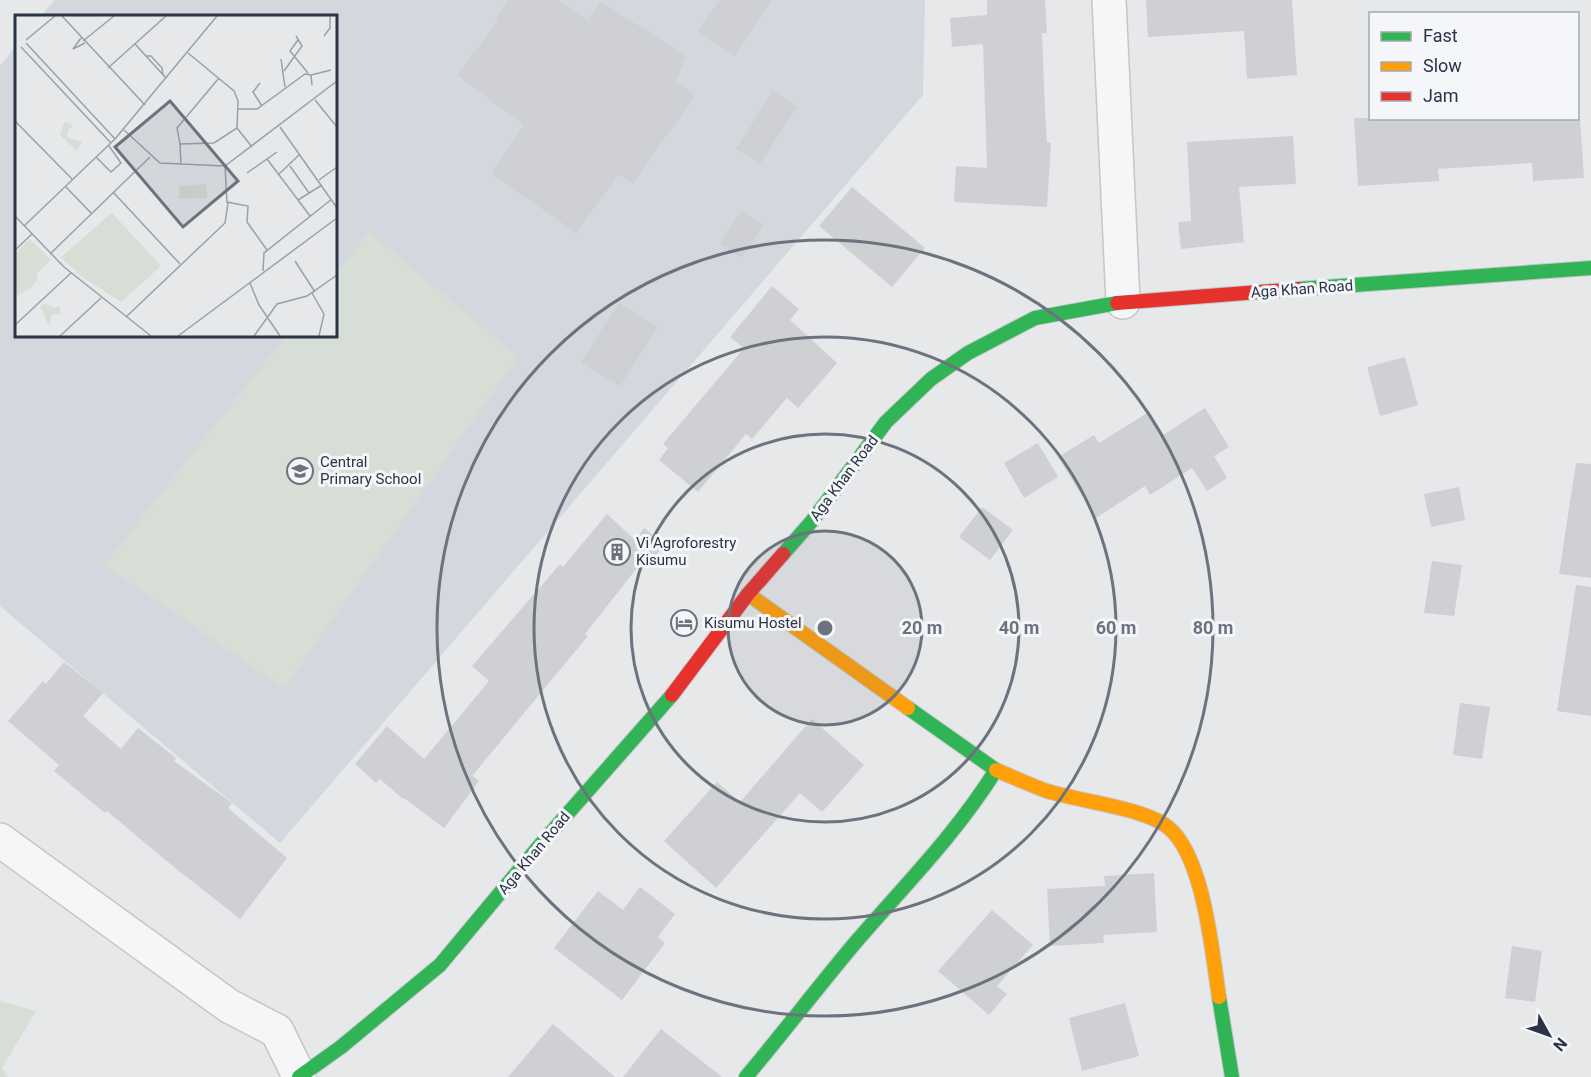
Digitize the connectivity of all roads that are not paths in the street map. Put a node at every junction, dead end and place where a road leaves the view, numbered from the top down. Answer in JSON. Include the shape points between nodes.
{"nodes":[{"id":1,"x":1109,"y":0,"type":"edge"},
{"id":2,"x":1591,"y":268,"type":"edge"},
{"id":3,"x":1124,"y":302,"type":"junction"},
{"id":4,"x":748,"y":594,"type":"junction"},
{"id":5,"x":996,"y":770,"type":"junction"},
{"id":6,"x":0,"y":840,"type":"edge"},
{"id":7,"x":299,"y":1076,"type":"edge"},
{"id":8,"x":746,"y":1077,"type":"edge"},
{"id":9,"x":1232,"y":1077,"type":"edge"}],
"edges":[{"from":1,"to":3,"type":"street"},
{"from":2,"to":3,"type":"street","name":"Aga Khan Road"},
{"from":3,"to":4,"type":"street","name":"Aga Khan Road","via":[[1035,318],[968,353],[931,379],[886,422],[812,521]]},
{"from":4,"to":5,"type":"street"},
{"from":4,"to":7,"type":"street","name":"Aga Khan Road","via":[[683,682],[440,965],[341,1047]]},
{"from":5,"to":8,"type":"street","via":[[962,822],[855,943]]},
{"from":5,"to":9,"type":"street","via":[[1047,791],[1143,816],[1169,828],[1186,851],[1202,892]]},
{"from":6,"to":7,"type":"street","name":"Aga Khan Road","via":[[229,1006],[277,1031]]}]}
